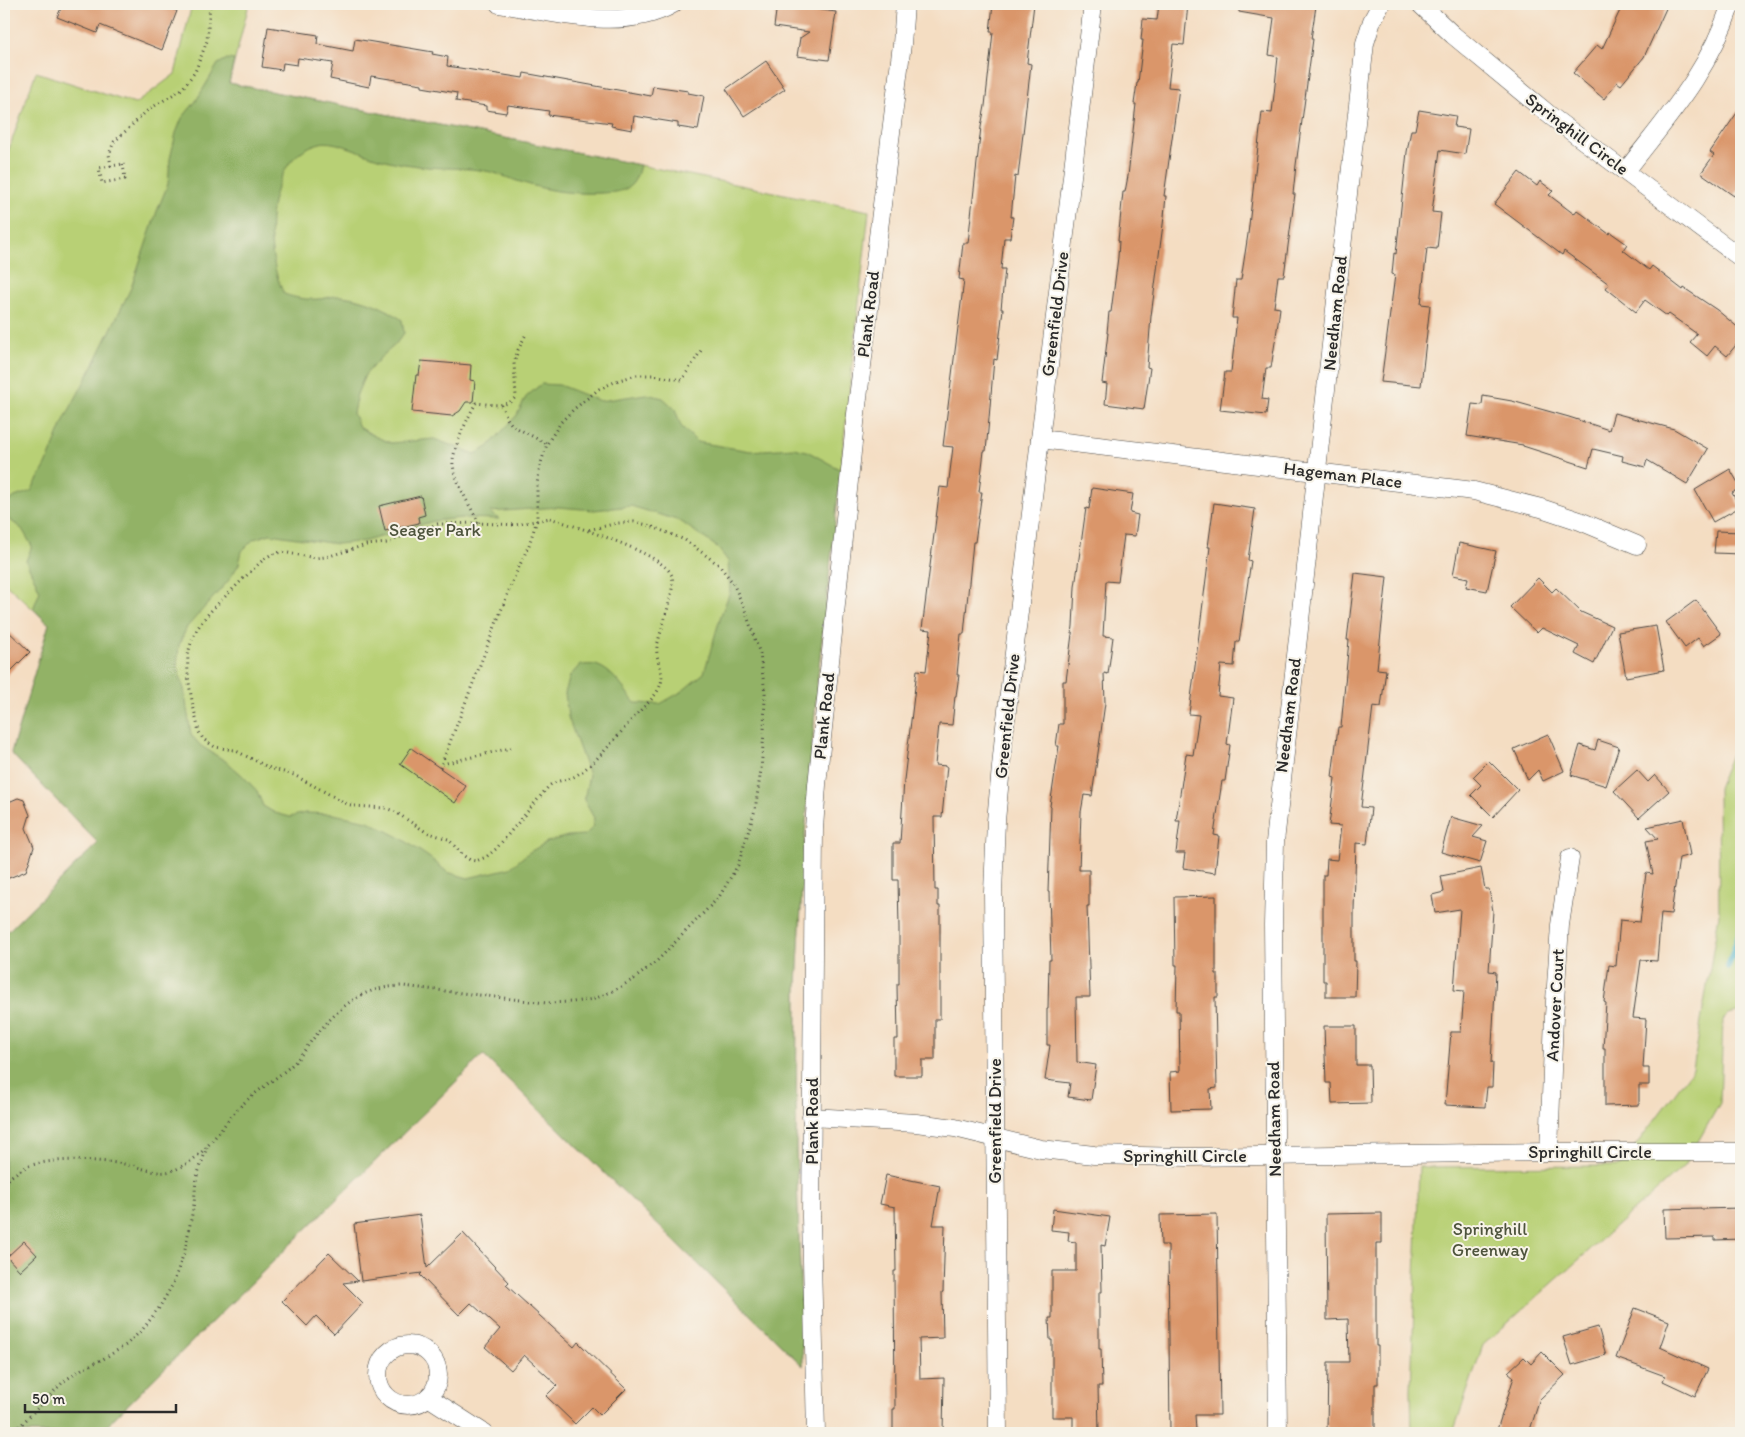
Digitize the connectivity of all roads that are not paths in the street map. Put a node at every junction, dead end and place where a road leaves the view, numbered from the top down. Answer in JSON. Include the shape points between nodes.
{"nodes":[{"id":1,"x":499,"y":4,"type":"edge"},
{"id":2,"x":673,"y":4,"type":"edge"},
{"id":3,"x":905,"y":4,"type":"edge"},
{"id":4,"x":1093,"y":4,"type":"edge"},
{"id":5,"x":1381,"y":4,"type":"edge"},
{"id":6,"x":1420,"y":4,"type":"edge"},
{"id":7,"x":1731,"y":4,"type":"edge"},
{"id":8,"x":1626,"y":171,"type":"junction"},
{"id":9,"x":1741,"y":258,"type":"edge"},
{"id":10,"x":1040,"y":439,"type":"junction"},
{"id":11,"x":1318,"y":472,"type":"junction"},
{"id":12,"x":1637,"y":545,"type":"dead end"},
{"id":13,"x":1570,"y":858,"type":"dead end"},
{"id":14,"x":812,"y":1117,"type":"junction"},
{"id":15,"x":995,"y":1138,"type":"junction"},
{"id":16,"x":1549,"y":1152,"type":"junction"},
{"id":17,"x":1741,"y":1152,"type":"edge"},
{"id":18,"x":1274,"y":1156,"type":"junction"},
{"id":19,"x":428,"y":1397,"type":"dead end"},
{"id":20,"x":484,"y":1433,"type":"edge"},
{"id":21,"x":816,"y":1433,"type":"edge"},
{"id":22,"x":998,"y":1433,"type":"edge"},
{"id":23,"x":1278,"y":1433,"type":"edge"}],
"edges":[{"from":1,"to":2,"type":"street","via":[[594,18],[646,15]]},
{"from":3,"to":14,"type":"street","name":"Plank Road","via":[[856,414],[817,785]]},
{"from":4,"to":10,"type":"street","name":"Greenfield Drive"},
{"from":5,"to":11,"type":"street","name":"Needham Road","via":[[1365,43]]},
{"from":6,"to":8,"type":"street","name":"Springhill Circle","via":[[1552,117]]},
{"from":7,"to":8,"type":"street","via":[[1715,46],[1700,73]]},
{"from":8,"to":9,"type":"street","name":"Springhill Circle"},
{"from":10,"to":11,"type":"street","name":"Hageman Place"},
{"from":10,"to":15,"type":"street","name":"Greenfield Drive","via":[[996,821],[993,892]]},
{"from":11,"to":12,"type":"street","name":"Hageman Place","via":[[1474,491],[1541,508]]},
{"from":11,"to":18,"type":"street","name":"Needham Road","via":[[1275,842]]},
{"from":13,"to":16,"type":"street","name":"Andover Court","via":[[1560,924]]},
{"from":14,"to":15,"type":"street","name":"Springhill Circle","via":[[916,1122]]},
{"from":14,"to":21,"type":"street","name":"Plank Road","via":[[811,1237]]},
{"from":15,"to":18,"type":"street","name":"Springhill Circle","via":[[1041,1149],[1094,1156]]},
{"from":15,"to":22,"type":"street","name":"Greenfield Drive"},
{"from":16,"to":17,"type":"street","name":"Springhill Circle"},
{"from":16,"to":18,"type":"street","name":"Springhill Circle"},
{"from":18,"to":23,"type":"street","name":"Needham Road"},
{"from":19,"to":20,"type":"street"}]}
